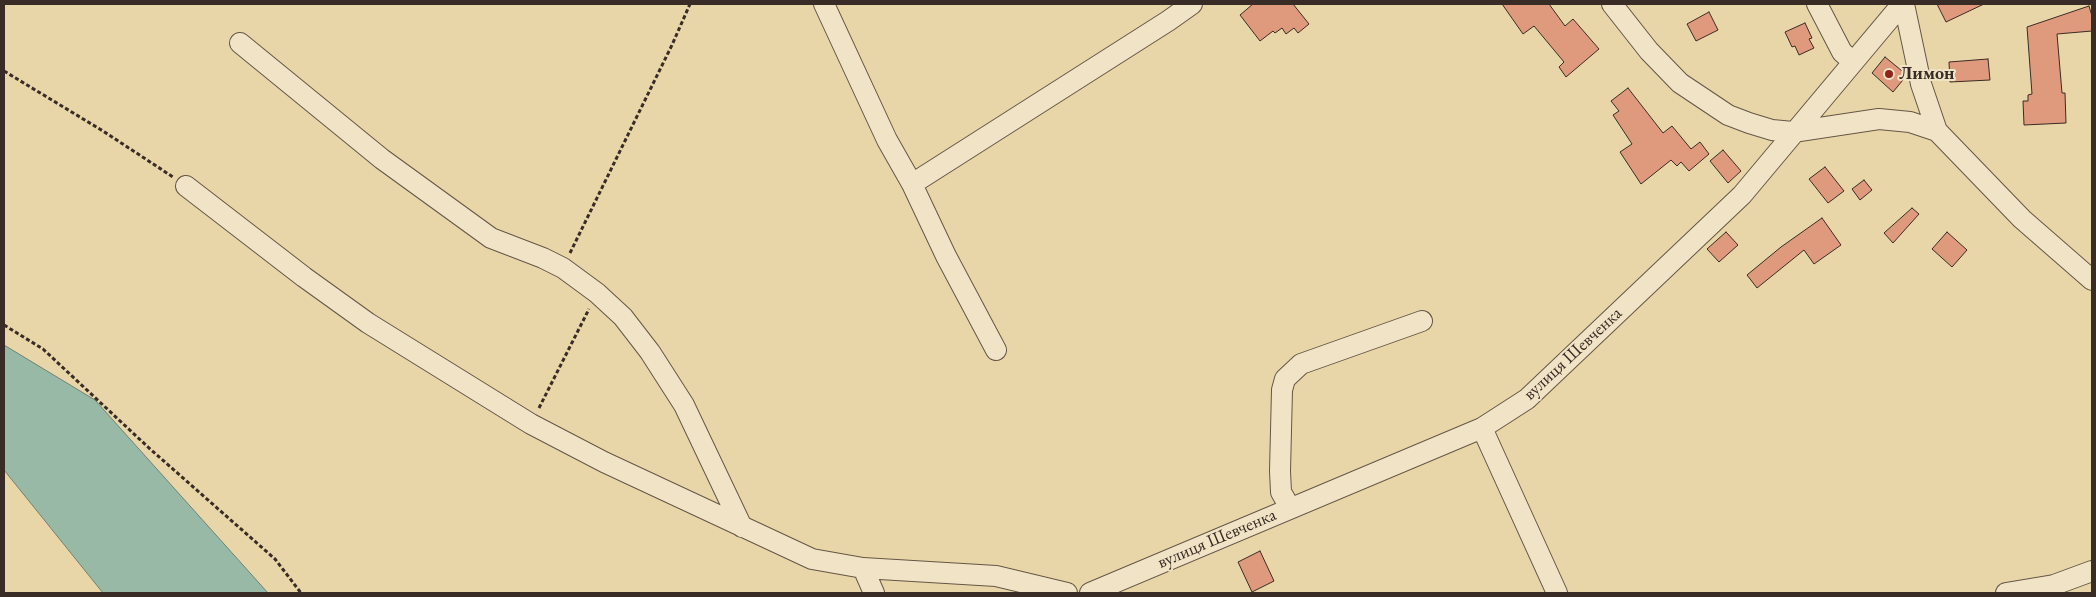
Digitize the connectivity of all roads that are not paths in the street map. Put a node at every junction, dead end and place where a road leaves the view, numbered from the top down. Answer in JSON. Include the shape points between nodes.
{"nodes":[{"id":1,"x":824,"y":4,"type":"edge"},
{"id":2,"x":1192,"y":4,"type":"edge"},
{"id":3,"x":1612,"y":4,"type":"edge"},
{"id":4,"x":1817,"y":4,"type":"edge"},
{"id":5,"x":1903,"y":4,"type":"edge"},
{"id":6,"x":240,"y":43,"type":"dead end"},
{"id":7,"x":1852,"y":61,"type":"junction"},
{"id":8,"x":1937,"y":130,"type":"junction"},
{"id":9,"x":1793,"y":132,"type":"junction"},
{"id":10,"x":912,"y":184,"type":"junction"},
{"id":11,"x":186,"y":186,"type":"road end"},
{"id":12,"x":2092,"y":280,"type":"edge"},
{"id":13,"x":1422,"y":321,"type":"dead end"},
{"id":14,"x":996,"y":350,"type":"dead end"},
{"id":15,"x":1482,"y":428,"type":"junction"},
{"id":16,"x":1290,"y":508,"type":"junction"},
{"id":17,"x":742,"y":527,"type":"junction"},
{"id":18,"x":863,"y":568,"type":"junction"},
{"id":19,"x":2092,"y":571,"type":"edge"},
{"id":20,"x":874,"y":593,"type":"edge"},
{"id":21,"x":1067,"y":593,"type":"edge"},
{"id":22,"x":1090,"y":593,"type":"edge"},
{"id":23,"x":1557,"y":593,"type":"edge"},
{"id":24,"x":2006,"y":593,"type":"edge"}],
"edges":[{"from":1,"to":10,"type":"street","via":[[887,140]]},
{"from":2,"to":10,"type":"street"},
{"from":3,"to":9,"type":"street","via":[[1649,51],[1680,83],[1704,101],[1749,124]]},
{"from":4,"to":7,"type":"street","via":[[1842,52]]},
{"from":5,"to":7,"type":"street","name":"вулиця Шевченка"},
{"from":5,"to":8,"type":"street","via":[[1921,84]]},
{"from":6,"to":17,"type":"street","via":[[382,159],[491,238],[563,268],[597,292],[623,317],[684,405]]},
{"from":7,"to":9,"type":"street","name":"вулиця Шевченка"},
{"from":8,"to":9,"type":"street","via":[[1910,122],[1879,119]]},
{"from":8,"to":12,"type":"street","via":[[2022,219]]},
{"from":9,"to":15,"type":"street","name":"вулиця Шевченка","via":[[1742,195],[1526,399]]},
{"from":10,"to":14,"type":"street"},
{"from":11,"to":17,"type":"street","via":[[368,323],[531,424]]},
{"from":13,"to":16,"type":"street","via":[[1300,364],[1285,379],[1280,471],[1281,492]]},
{"from":15,"to":16,"type":"street","name":"вулиця Шевченка"},
{"from":15,"to":23,"type":"street"},
{"from":16,"to":22,"type":"street","name":"вулиця Шевченка"},
{"from":17,"to":18,"type":"street","via":[[812,558]]},
{"from":18,"to":20,"type":"street"},
{"from":18,"to":21,"type":"street","via":[[996,576]]},
{"from":19,"to":24,"type":"street","via":[[2054,585]]}]}
